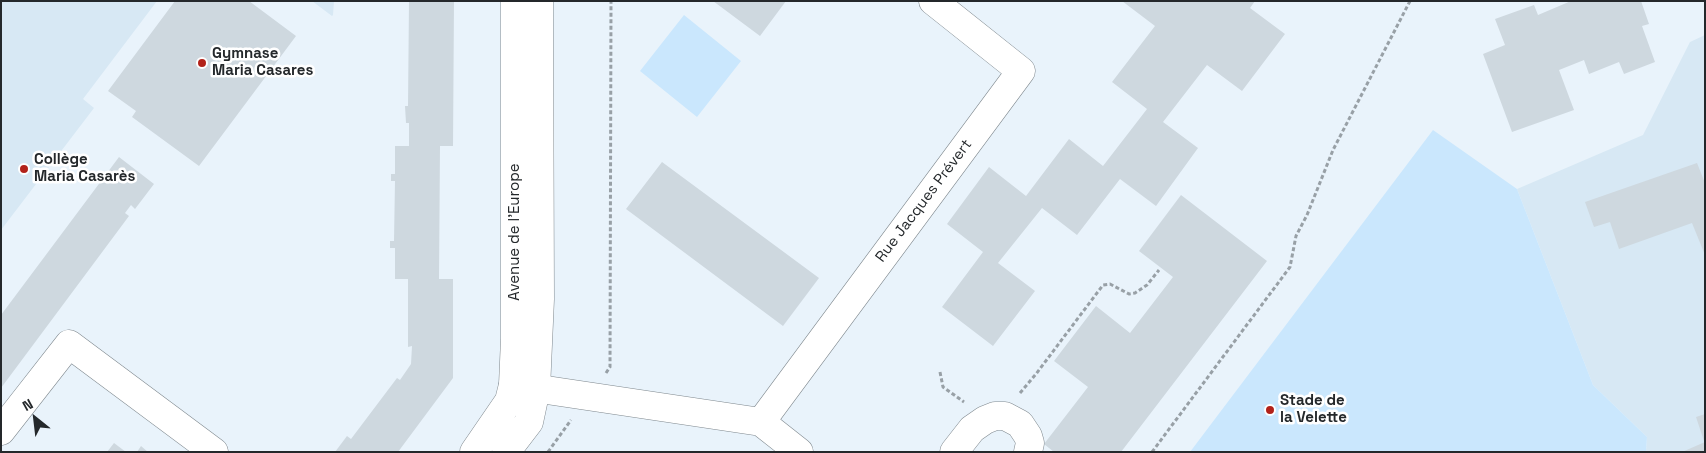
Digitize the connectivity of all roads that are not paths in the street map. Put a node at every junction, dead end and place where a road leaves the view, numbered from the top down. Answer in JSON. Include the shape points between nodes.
{"nodes":[{"id":1,"x":515,"y":1,"type":"edge"},
{"id":2,"x":540,"y":1,"type":"edge"},
{"id":3,"x":933,"y":1,"type":"edge"},
{"id":4,"x":525,"y":387,"type":"junction"},
{"id":5,"x":761,"y":422,"type":"junction"},
{"id":6,"x":1,"y":431,"type":"edge"},
{"id":7,"x":214,"y":452,"type":"edge"},
{"id":8,"x":474,"y":452,"type":"edge"},
{"id":9,"x":506,"y":452,"type":"edge"},
{"id":10,"x":799,"y":452,"type":"edge"},
{"id":11,"x":954,"y":452,"type":"edge"},
{"id":12,"x":1028,"y":452,"type":"edge"}],
"edges":[{"from":1,"to":4,"type":"street","name":"Avenue de l'Europe","via":[[515,339]]},
{"from":2,"to":4,"type":"street","name":"Avenue de l'Europe","via":[[540,299]]},
{"from":3,"to":5,"type":"street","name":"Rue Jacques Prévert","via":[[1021,71]]},
{"from":4,"to":5,"type":"street"},
{"from":4,"to":8,"type":"street","name":"Avenue de l'Europe","via":[[509,401]]},
{"from":4,"to":9,"type":"street","name":"Avenue de l'Europe","via":[[529,422]]},
{"from":5,"to":10,"type":"street"},
{"from":6,"to":7,"type":"street","via":[[68,344]]},
{"from":11,"to":12,"type":"street","via":[[972,429],[995,416],[1014,420],[1025,430],[1030,443]]}]}
